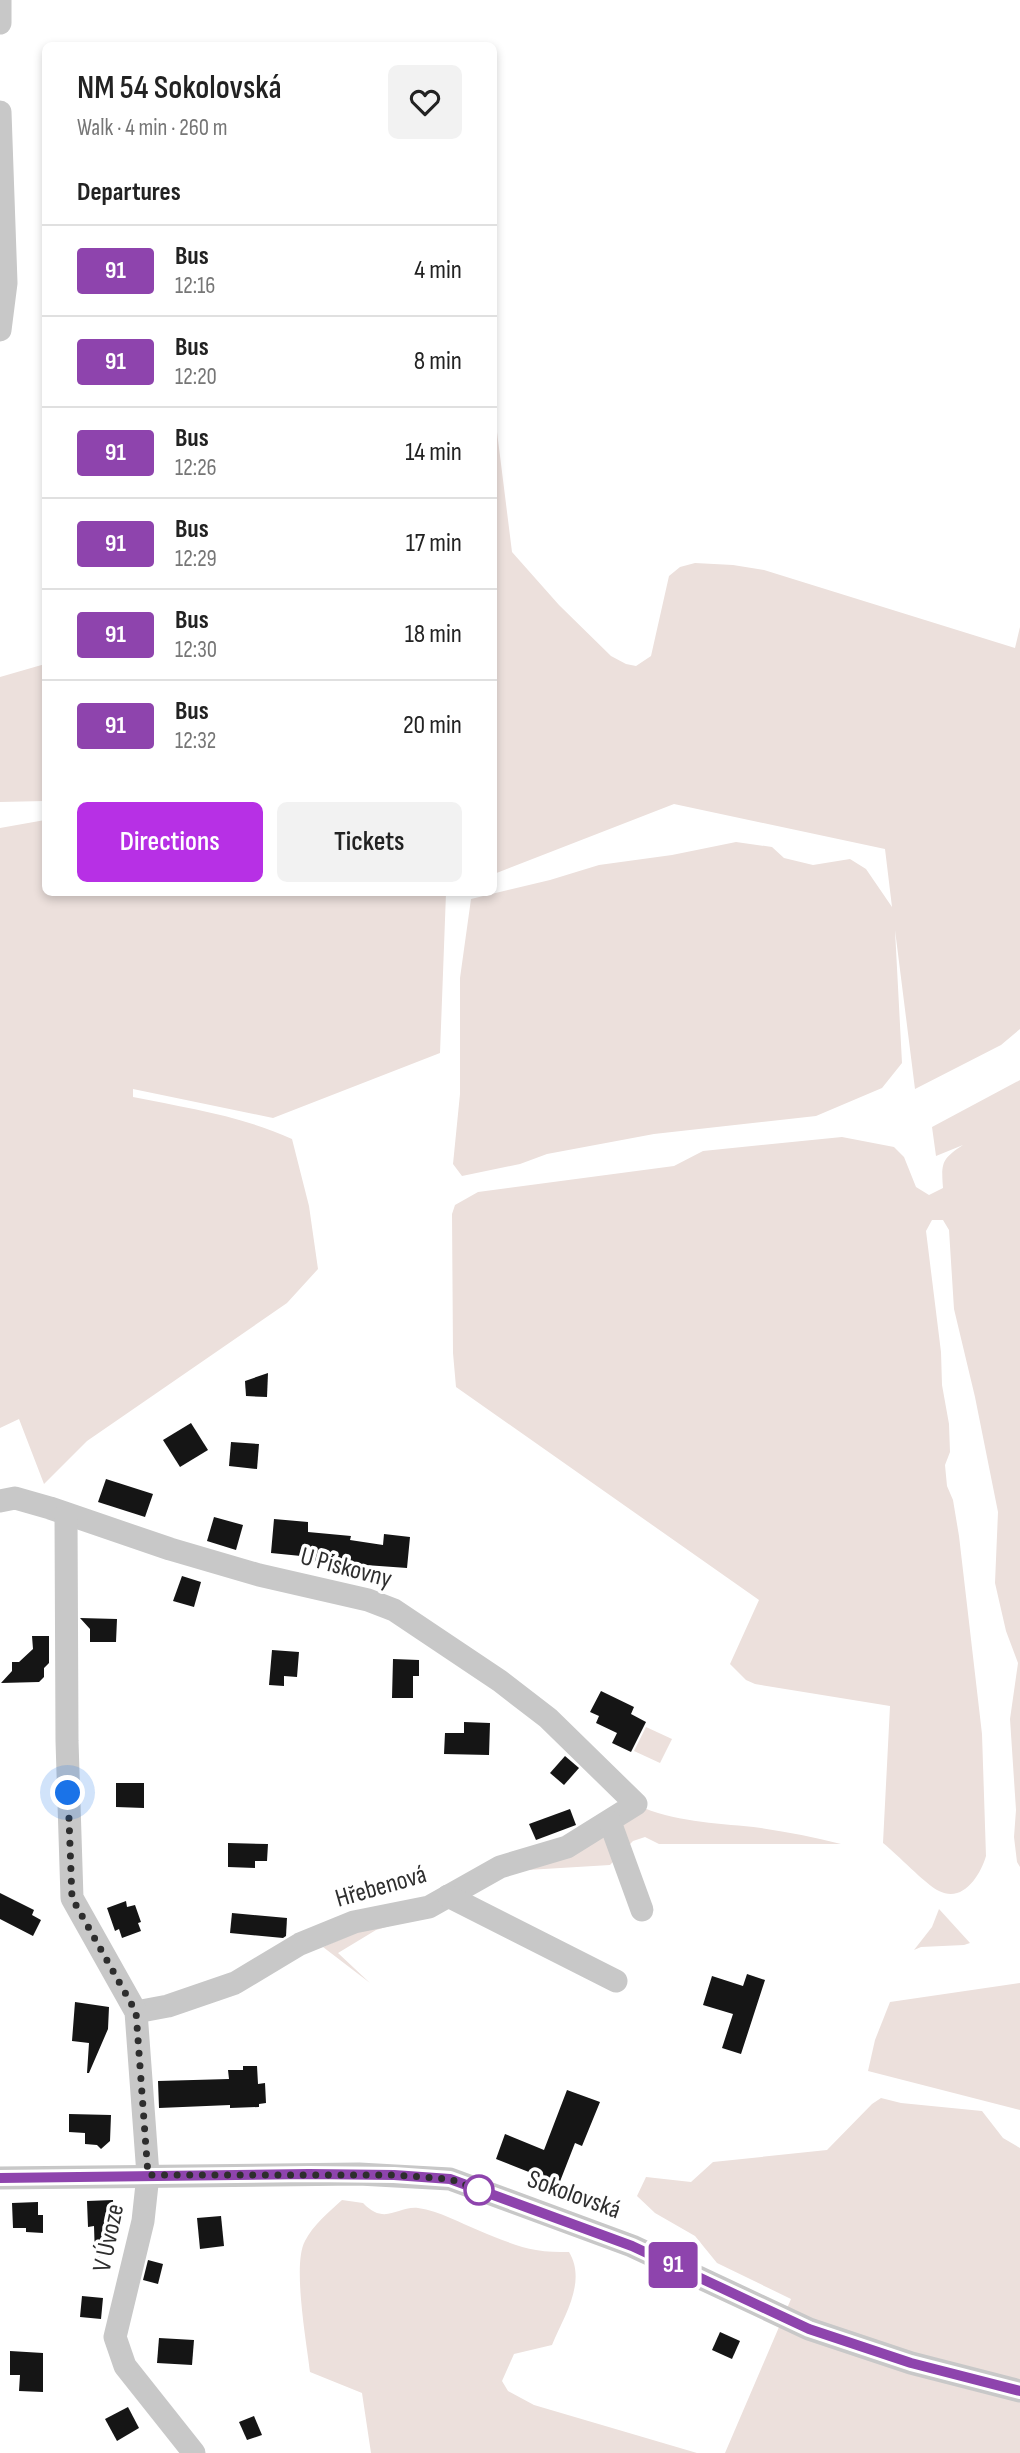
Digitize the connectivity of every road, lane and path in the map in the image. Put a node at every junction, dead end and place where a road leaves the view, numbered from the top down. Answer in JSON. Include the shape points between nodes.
{"nodes":[{"id":1,"x":0,"y":0,"type":"edge"},
{"id":2,"x":0,"y":23,"type":"edge"},
{"id":3,"x":0,"y":112,"type":"edge"},
{"id":4,"x":0,"y":330,"type":"edge"},
{"id":5,"x":0,"y":1501,"type":"edge"},
{"id":6,"x":66,"y":1514,"type":"junction"},
{"id":7,"x":636,"y":1804,"type":"joint"},
{"id":8,"x":610,"y":1822,"type":"junction"},
{"id":9,"x":448,"y":1896,"type":"junction"},
{"id":10,"x":642,"y":1910,"type":"dead end"},
{"id":11,"x":616,"y":1981,"type":"dead end"},
{"id":12,"x":136,"y":2012,"type":"junction"},
{"id":13,"x":148,"y":2175,"type":"junction"},
{"id":14,"x":0,"y":2178,"type":"edge"},
{"id":15,"x":1020,"y":2391,"type":"edge"},
{"id":16,"x":194,"y":2453,"type":"edge"}],
"edges":[{"from":1,"to":2,"type":"street"},
{"from":3,"to":4,"type":"street","via":[[6,283]]},
{"from":5,"to":6,"type":"street","name":"U Pískovny","via":[[15,1498]]},
{"from":6,"to":7,"type":"street","name":"U Pískovny","via":[[170,1549],[394,1610],[548,1718]]},
{"from":6,"to":12,"type":"street","name":"V Úvoze","via":[[72,1898]]},
{"from":7,"to":8,"type":"street","name":"Hřebenová"},
{"from":8,"to":9,"type":"street","name":"Hřebenová","via":[[567,1847],[500,1867]]},
{"from":8,"to":10,"type":"street"},
{"from":9,"to":11,"type":"street"},
{"from":9,"to":12,"type":"street","name":"Hřebenová","via":[[429,1907],[354,1922],[300,1944],[235,1983]]},
{"from":12,"to":13,"type":"street","name":"V Úvoze"},
{"from":13,"to":14,"type":"street","name":"Sokolovská"},
{"from":13,"to":15,"type":"street","name":"Sokolovská","via":[[450,2179],[632,2246],[809,2329],[911,2363]]},
{"from":13,"to":16,"type":"street","name":"V Úvoze","via":[[143,2221],[115,2337],[125,2366]]}]}
